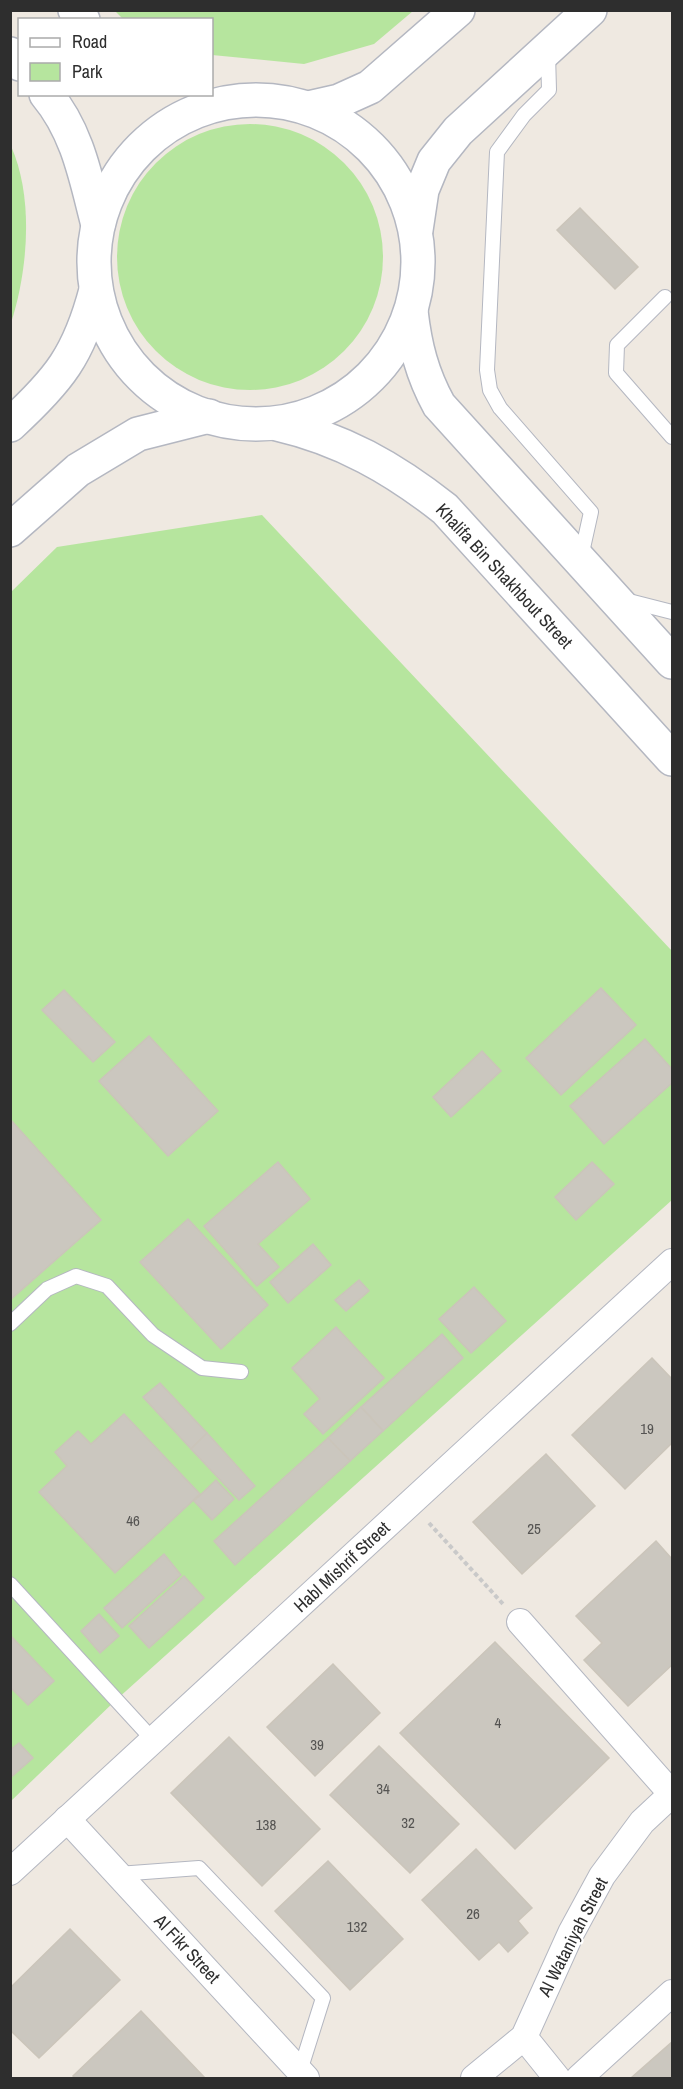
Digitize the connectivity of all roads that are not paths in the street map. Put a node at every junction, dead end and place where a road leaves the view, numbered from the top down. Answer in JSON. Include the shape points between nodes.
{"nodes":[{"id":1,"x":458,"y":10,"type":"edge"},
{"id":2,"x":590,"y":10,"type":"edge"},
{"id":3,"x":548,"y":49,"type":"junction"},
{"id":4,"x":48,"y":96,"type":"edge"},
{"id":5,"x":205,"y":99,"type":"edge"},
{"id":6,"x":308,"y":108,"type":"junction"},
{"id":7,"x":98,"y":225,"type":"junction"},
{"id":8,"x":416,"y":231,"type":"junction"},
{"id":9,"x":96,"y":290,"type":"junction"},
{"id":10,"x":665,"y":297,"type":"dead end"},
{"id":11,"x":411,"y":311,"type":"junction"},
{"id":12,"x":208,"y":416,"type":"junction"},
{"id":13,"x":272,"y":423,"type":"junction"},
{"id":14,"x":10,"y":425,"type":"edge"},
{"id":15,"x":672,"y":437,"type":"edge"},
{"id":16,"x":10,"y":530,"type":"edge"},
{"id":17,"x":580,"y":562,"type":"junction"},
{"id":18,"x":612,"y":597,"type":"junction"},
{"id":19,"x":672,"y":612,"type":"edge"},
{"id":20,"x":672,"y":662,"type":"edge"},
{"id":21,"x":672,"y":759,"type":"edge"},
{"id":22,"x":672,"y":1262,"type":"edge"},
{"id":23,"x":10,"y":1324,"type":"edge"},
{"id":24,"x":241,"y":1372,"type":"dead end"},
{"id":25,"x":10,"y":1584,"type":"edge"},
{"id":26,"x":520,"y":1622,"type":"road end"},
{"id":27,"x":154,"y":1742,"type":"junction"},
{"id":28,"x":672,"y":1794,"type":"edge"},
{"id":29,"x":68,"y":1819,"type":"junction"},
{"id":30,"x":10,"y":1872,"type":"edge"},
{"id":31,"x":118,"y":1874,"type":"junction"},
{"id":32,"x":672,"y":1993,"type":"edge"},
{"id":33,"x":524,"y":2037,"type":"junction"},
{"id":34,"x":303,"y":2075,"type":"edge"},
{"id":35,"x":474,"y":2079,"type":"edge"},
{"id":36,"x":557,"y":2079,"type":"edge"},
{"id":37,"x":579,"y":2079,"type":"edge"}],
"edges":[{"from":1,"to":6,"type":"main road","via":[[370,87],[339,101]]},
{"from":2,"to":3,"type":"main road"},
{"from":3,"to":8,"type":"main road","via":[[458,131],[434,161],[422,190]]},
{"from":3,"to":17,"type":"lane","via":[[549,90],[524,115],[497,152],[486,370],[490,390],[500,408],[591,512]]},
{"from":4,"to":7,"type":"main road","via":[[61,112],[80,156]]},
{"from":5,"to":6,"type":"main road","via":[[259,100]]},
{"from":5,"to":7,"type":"main road","via":[[141,147],[107,196]]},
{"from":6,"to":8,"type":"main road","via":[[358,135],[379,155],[404,195]]},
{"from":7,"to":9,"type":"main road","via":[[94,246]]},
{"from":8,"to":11,"type":"main road","via":[[418,271]]},
{"from":9,"to":12,"type":"main road","via":[[112,338],[143,378],[185,407]]},
{"from":9,"to":14,"type":"main road","via":[[86,328],[70,361]]},
{"from":10,"to":15,"type":"lane","via":[[617,345],[616,373]]},
{"from":11,"to":13,"type":"main road","via":[[390,353],[358,387],[318,411]]},
{"from":11,"to":17,"type":"main road","via":[[416,351],[439,405]]},
{"from":12,"to":13,"type":"main road","via":[[240,423]]},
{"from":12,"to":16,"type":"main road","via":[[138,434],[78,470]]},
{"from":13,"to":21,"type":"main road","name":"Khalifa Bin Shakhbout Street","via":[[307,430],[347,445],[404,478],[445,509]]},
{"from":17,"to":18,"type":"main road"},
{"from":18,"to":19,"type":"lane"},
{"from":18,"to":20,"type":"main road"},
{"from":22,"to":27,"type":"street","name":"Habl Mishrif Street"},
{"from":23,"to":24,"type":"lane","via":[[47,1289],[76,1276],[107,1286],[153,1335],[202,1368]]},
{"from":25,"to":27,"type":"lane"},
{"from":26,"to":28,"type":"street","name":"Al Wataniyah Street"},
{"from":27,"to":29,"type":"street","name":"Habl Mishrif Street"},
{"from":28,"to":33,"type":"street","name":"Al Wataniyah Street","via":[[642,1822],[602,1876]]},
{"from":29,"to":30,"type":"street","name":"Habl Mishrif Street"},
{"from":29,"to":31,"type":"street","name":"Al Fikr Street"},
{"from":31,"to":34,"type":"street","name":"Al Fikr Street"},
{"from":31,"to":34,"type":"lane","via":[[199,1868],[323,1998]]},
{"from":32,"to":37,"type":"street"},
{"from":33,"to":35,"type":"street","name":"Al Wataniyah Street"},
{"from":33,"to":36,"type":"street"}]}
